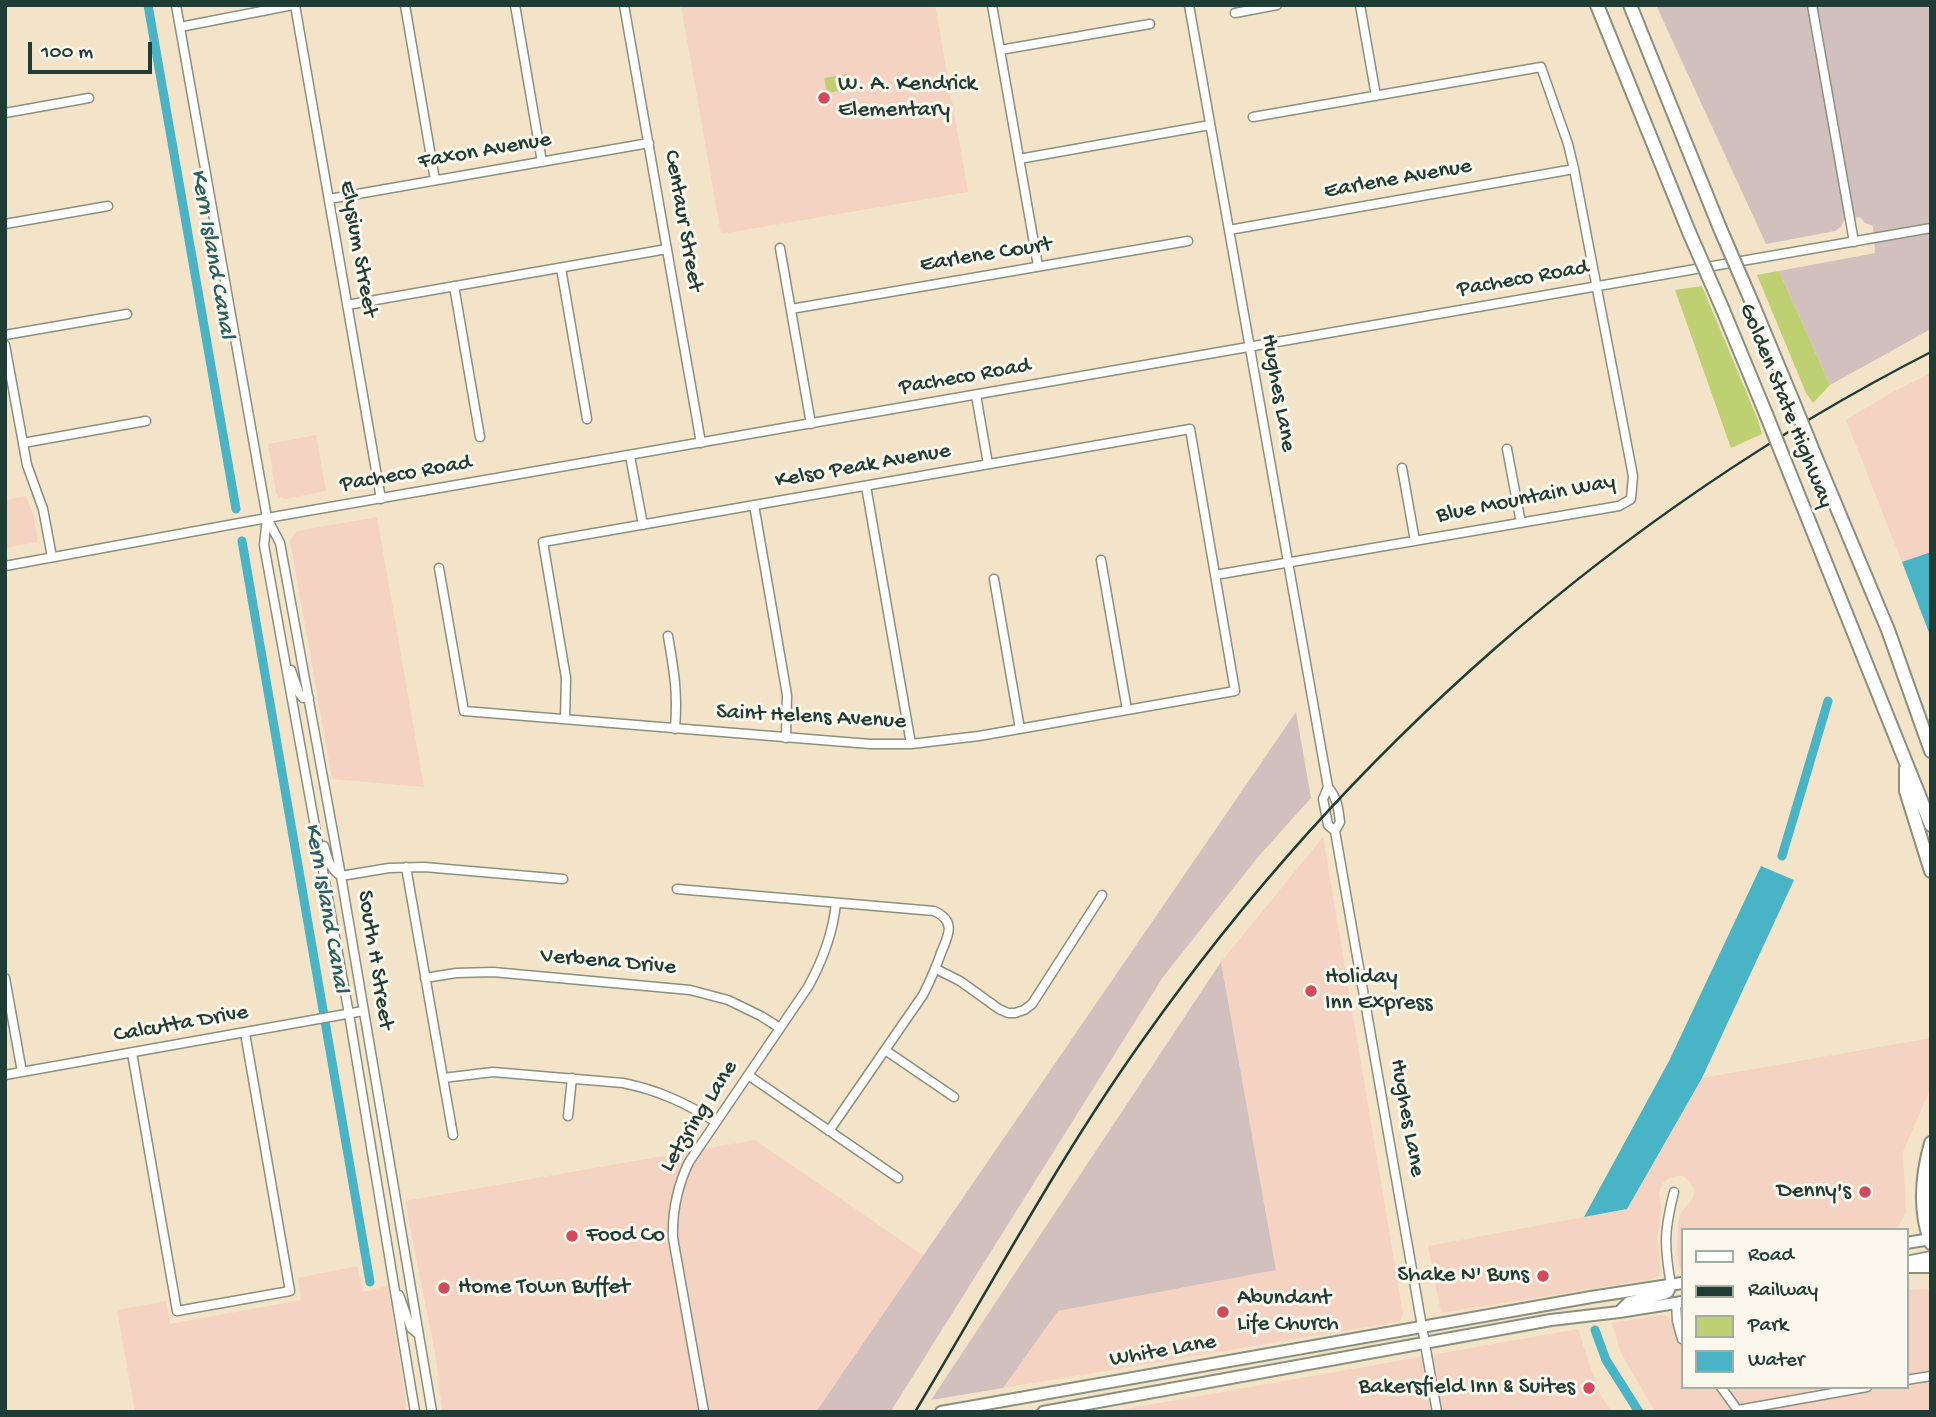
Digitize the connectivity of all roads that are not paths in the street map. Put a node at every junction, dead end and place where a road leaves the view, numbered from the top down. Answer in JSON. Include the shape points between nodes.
{"nodes":[{"id":1,"x":176,"y":5,"type":"edge"},
{"id":2,"x":294,"y":5,"type":"edge"},
{"id":3,"x":405,"y":5,"type":"edge"},
{"id":4,"x":515,"y":5,"type":"edge"},
{"id":5,"x":625,"y":5,"type":"edge"},
{"id":6,"x":992,"y":5,"type":"edge"},
{"id":7,"x":1189,"y":5,"type":"edge"},
{"id":8,"x":1277,"y":5,"type":"edge"},
{"id":9,"x":1360,"y":5,"type":"edge"},
{"id":10,"x":1597,"y":5,"type":"edge"},
{"id":11,"x":1630,"y":5,"type":"edge"},
{"id":12,"x":1812,"y":5,"type":"edge"},
{"id":13,"x":1235,"y":13,"type":"dead end"},
{"id":14,"x":1150,"y":24,"type":"dead end"},
{"id":15,"x":180,"y":27,"type":"junction"},
{"id":16,"x":1000,"y":50,"type":"junction"},
{"id":17,"x":1376,"y":96,"type":"junction"},
{"id":18,"x":89,"y":99,"type":"dead end"},
{"id":19,"x":5,"y":113,"type":"edge"},
{"id":20,"x":1253,"y":117,"type":"dead end"},
{"id":21,"x":1210,"y":125,"type":"junction"},
{"id":22,"x":649,"y":143,"type":"junction"},
{"id":23,"x":1019,"y":159,"type":"junction"},
{"id":24,"x":542,"y":162,"type":"junction"},
{"id":25,"x":1574,"y":169,"type":"junction"},
{"id":26,"x":435,"y":180,"type":"junction"},
{"id":27,"x":329,"y":199,"type":"junction"},
{"id":28,"x":108,"y":206,"type":"dead end"},
{"id":29,"x":5,"y":224,"type":"edge"},
{"id":30,"x":1931,"y":228,"type":"edge"},
{"id":31,"x":1229,"y":230,"type":"junction"},
{"id":32,"x":1188,"y":241,"type":"dead end"},
{"id":33,"x":1854,"y":242,"type":"junction"},
{"id":34,"x":780,"y":248,"type":"dead end"},
{"id":35,"x":667,"y":249,"type":"junction"},
{"id":36,"x":1038,"y":266,"type":"junction"},
{"id":37,"x":561,"y":268,"type":"junction"},
{"id":38,"x":454,"y":286,"type":"junction"},
{"id":39,"x":1596,"y":287,"type":"junction"},
{"id":40,"x":348,"y":305,"type":"junction"},
{"id":41,"x":791,"y":309,"type":"junction"},
{"id":42,"x":127,"y":314,"type":"dead end"},
{"id":43,"x":5,"y":335,"type":"edge"},
{"id":44,"x":5,"y":345,"type":"edge"},
{"id":45,"x":1249,"y":347,"type":"junction"},
{"id":46,"x":976,"y":395,"type":"junction"},
{"id":47,"x":587,"y":419,"type":"dead end"},
{"id":48,"x":146,"y":421,"type":"dead end"},
{"id":49,"x":811,"y":424,"type":"junction"},
{"id":50,"x":480,"y":438,"type":"dead end"},
{"id":51,"x":23,"y":443,"type":"junction"},
{"id":52,"x":701,"y":443,"type":"junction"},
{"id":53,"x":1507,"y":449,"type":"dead end"},
{"id":54,"x":631,"y":456,"type":"junction"},
{"id":55,"x":988,"y":464,"type":"junction"},
{"id":56,"x":1402,"y":468,"type":"dead end"},
{"id":57,"x":866,"y":486,"type":"junction"},
{"id":58,"x":381,"y":499,"type":"junction"},
{"id":59,"x":754,"y":505,"type":"junction"},
{"id":60,"x":267,"y":518,"type":"junction"},
{"id":61,"x":1521,"y":523,"type":"junction"},
{"id":62,"x":643,"y":525,"type":"junction"},
{"id":63,"x":1415,"y":541,"type":"junction"},
{"id":64,"x":52,"y":557,"type":"junction"},
{"id":65,"x":1101,"y":560,"type":"dead end"},
{"id":66,"x":1287,"y":562,"type":"junction"},
{"id":67,"x":5,"y":566,"type":"edge"},
{"id":68,"x":439,"y":568,"type":"dead end"},
{"id":69,"x":1215,"y":575,"type":"junction"},
{"id":70,"x":994,"y":579,"type":"dead end"},
{"id":71,"x":280,"y":633,"type":"junction"},
{"id":72,"x":668,"y":636,"type":"dead end"},
{"id":73,"x":309,"y":698,"type":"junction"},
{"id":74,"x":1127,"y":710,"type":"junction"},
{"id":75,"x":565,"y":719,"type":"junction"},
{"id":76,"x":675,"y":729,"type":"junction"},
{"id":77,"x":1020,"y":729,"type":"junction"},
{"id":78,"x":786,"y":738,"type":"junction"},
{"id":79,"x":911,"y":744,"type":"junction"},
{"id":80,"x":1931,"y":751,"type":"edge"},
{"id":81,"x":1906,"y":762,"type":"junction"},
{"id":82,"x":1328,"y":787,"type":"junction"},
{"id":83,"x":311,"y":803,"type":"junction"},
{"id":84,"x":1931,"y":825,"type":"edge"},
{"id":85,"x":1335,"y":831,"type":"junction"},
{"id":86,"x":406,"y":867,"type":"junction"},
{"id":87,"x":1931,"y":871,"type":"edge"},
{"id":88,"x":341,"y":876,"type":"junction"},
{"id":89,"x":563,"y":879,"type":"dead end"},
{"id":90,"x":677,"y":889,"type":"dead end"},
{"id":91,"x":1102,"y":895,"type":"dead end"},
{"id":92,"x":836,"y":903,"type":"junction"},
{"id":93,"x":936,"y":969,"type":"junction"},
{"id":94,"x":5,"y":978,"type":"edge"},
{"id":95,"x":425,"y":978,"type":"junction"},
{"id":96,"x":363,"y":1012,"type":"junction"},
{"id":97,"x":349,"y":1014,"type":"junction"},
{"id":98,"x":780,"y":1028,"type":"junction"},
{"id":99,"x":245,"y":1033,"type":"junction"},
{"id":100,"x":885,"y":1050,"type":"junction"},
{"id":101,"x":132,"y":1053,"type":"junction"},
{"id":102,"x":22,"y":1072,"type":"junction"},
{"id":103,"x":5,"y":1075,"type":"edge"},
{"id":104,"x":748,"y":1076,"type":"junction"},
{"id":105,"x":572,"y":1078,"type":"junction"},
{"id":106,"x":443,"y":1079,"type":"junction"},
{"id":107,"x":954,"y":1097,"type":"dead end"},
{"id":108,"x":568,"y":1116,"type":"dead end"},
{"id":109,"x":716,"y":1122,"type":"junction"},
{"id":110,"x":829,"y":1131,"type":"junction"},
{"id":111,"x":453,"y":1135,"type":"dead end"},
{"id":112,"x":1931,"y":1143,"type":"edge"},
{"id":113,"x":898,"y":1178,"type":"dead end"},
{"id":114,"x":1674,"y":1192,"type":"dead end"},
{"id":115,"x":1930,"y":1240,"type":"edge"},
{"id":116,"x":1908,"y":1243,"type":"edge"},
{"id":117,"x":1931,"y":1257,"type":"edge"},
{"id":118,"x":1908,"y":1263,"type":"edge"},
{"id":119,"x":1908,"y":1264,"type":"edge"},
{"id":120,"x":1931,"y":1266,"type":"edge"},
{"id":121,"x":392,"y":1273,"type":"junction"},
{"id":122,"x":1677,"y":1284,"type":"edge"},
{"id":123,"x":1680,"y":1300,"type":"edge"},
{"id":124,"x":1619,"y":1312,"type":"junction"},
{"id":125,"x":1423,"y":1328,"type":"junction"},
{"id":126,"x":1680,"y":1332,"type":"edge"},
{"id":127,"x":418,"y":1334,"type":"junction"},
{"id":128,"x":1425,"y":1342,"type":"junction"},
{"id":129,"x":1931,"y":1376,"type":"edge"},
{"id":130,"x":1908,"y":1380,"type":"edge"},
{"id":131,"x":1722,"y":1389,"type":"edge"},
{"id":132,"x":1856,"y":1389,"type":"edge"},
{"id":133,"x":983,"y":1408,"type":"edge"},
{"id":134,"x":1738,"y":1411,"type":"edge"},
{"id":135,"x":415,"y":1412,"type":"edge"},
{"id":136,"x":432,"y":1412,"type":"edge"},
{"id":137,"x":704,"y":1412,"type":"edge"},
{"id":138,"x":941,"y":1412,"type":"edge"},
{"id":139,"x":1043,"y":1412,"type":"edge"},
{"id":140,"x":1437,"y":1412,"type":"edge"}],
"edges":[{"from":1,"to":15,"type":"street","name":"South H Street"},
{"from":2,"to":15,"type":"street"},
{"from":2,"to":27,"type":"street","name":"Elysium Street"},
{"from":3,"to":26,"type":"street"},
{"from":4,"to":24,"type":"street"},
{"from":5,"to":22,"type":"street","name":"Centaur Street"},
{"from":6,"to":16,"type":"street"},
{"from":7,"to":21,"type":"street","name":"Hughes Lane"},
{"from":8,"to":13,"type":"street"},
{"from":9,"to":17,"type":"street"},
{"from":10,"to":81,"type":"highway","name":"Golden State Highway","bridge":true},
{"from":11,"to":80,"type":"highway","name":"Golden State Highway","bridge":true,"via":[[1888,630]]},
{"from":12,"to":33,"type":"street"},
{"from":14,"to":16,"type":"street"},
{"from":15,"to":60,"type":"street","name":"South H Street"},
{"from":16,"to":23,"type":"street"},
{"from":17,"to":20,"type":"street"},
{"from":17,"to":25,"type":"street","via":[[1541,67]]},
{"from":18,"to":19,"type":"street"},
{"from":21,"to":23,"type":"street"},
{"from":21,"to":31,"type":"street","name":"Hughes Lane"},
{"from":22,"to":24,"type":"street","name":"Faxon Avenue"},
{"from":22,"to":35,"type":"street","name":"Centaur Street"},
{"from":23,"to":36,"type":"street"},
{"from":24,"to":26,"type":"street","name":"Faxon Avenue"},
{"from":25,"to":31,"type":"street","name":"Earlene Avenue"},
{"from":25,"to":39,"type":"street"},
{"from":26,"to":27,"type":"street","name":"Faxon Avenue"},
{"from":27,"to":40,"type":"street","name":"Elysium Street"},
{"from":28,"to":29,"type":"street"},
{"from":30,"to":33,"type":"street","name":"Pacheco Road"},
{"from":31,"to":45,"type":"street","name":"Hughes Lane"},
{"from":32,"to":36,"type":"street","name":"Earlene Court"},
{"from":33,"to":39,"type":"street","name":"Pacheco Road"},
{"from":34,"to":41,"type":"street"},
{"from":35,"to":37,"type":"street"},
{"from":35,"to":52,"type":"street","name":"Centaur Street"},
{"from":36,"to":41,"type":"street","name":"Earlene Court"},
{"from":37,"to":38,"type":"street"},
{"from":37,"to":47,"type":"street"},
{"from":38,"to":40,"type":"street"},
{"from":38,"to":50,"type":"street"},
{"from":39,"to":45,"type":"street","name":"Pacheco Road"},
{"from":39,"to":61,"type":"street","name":"Blue Mountain Way","via":[[1633,476],[1631,499],[1619,506]]},
{"from":40,"to":58,"type":"street","name":"Elysium Street"},
{"from":41,"to":49,"type":"street"},
{"from":42,"to":43,"type":"street"},
{"from":44,"to":51,"type":"street"},
{"from":45,"to":46,"type":"street","name":"Pacheco Road"},
{"from":45,"to":66,"type":"street","name":"Hughes Lane"},
{"from":46,"to":49,"type":"street","name":"Pacheco Road"},
{"from":46,"to":55,"type":"street"},
{"from":48,"to":51,"type":"street"},
{"from":49,"to":52,"type":"street","name":"Pacheco Road"},
{"from":51,"to":64,"type":"street"},
{"from":52,"to":54,"type":"street","name":"Pacheco Road"},
{"from":53,"to":61,"type":"street"},
{"from":54,"to":58,"type":"street","name":"Pacheco Road"},
{"from":54,"to":62,"type":"street"},
{"from":55,"to":57,"type":"street","name":"Kelso Peak Avenue"},
{"from":55,"to":69,"type":"street","name":"Kelso Peak Avenue","via":[[1190,429]]},
{"from":56,"to":63,"type":"street"},
{"from":57,"to":59,"type":"street","name":"Kelso Peak Avenue"},
{"from":57,"to":79,"type":"street"},
{"from":58,"to":60,"type":"street","name":"Pacheco Road"},
{"from":59,"to":62,"type":"street","name":"Kelso Peak Avenue"},
{"from":59,"to":78,"type":"street","via":[[787,695]]},
{"from":60,"to":64,"type":"street","name":"Pacheco Road"},
{"from":60,"to":71,"type":"street","name":"South H Street","via":[[264,545]]},
{"from":60,"to":73,"type":"street","name":"South H Street","via":[[280,543]]},
{"from":61,"to":63,"type":"street","name":"Blue Mountain Way"},
{"from":62,"to":75,"type":"street","name":"Kelso Peak Avenue","via":[[543,542],[566,678]]},
{"from":63,"to":66,"type":"street","name":"Blue Mountain Way"},
{"from":64,"to":67,"type":"street","name":"Pacheco Road"},
{"from":65,"to":74,"type":"street"},
{"from":66,"to":69,"type":"street","name":"Blue Mountain Way"},
{"from":66,"to":82,"type":"street","name":"Hughes Lane"},
{"from":68,"to":75,"type":"street","name":"Saint Helens Avenue","via":[[464,711]]},
{"from":69,"to":74,"type":"street","name":"Saint Helens Avenue","via":[[1235,691]]},
{"from":70,"to":77,"type":"street"},
{"from":71,"to":73,"type":"street","via":[[299,693]]},
{"from":71,"to":83,"type":"street","name":"South H Street"},
{"from":72,"to":76,"type":"street","via":[[677,690]]},
{"from":73,"to":88,"type":"street","name":"South H Street"},
{"from":74,"to":77,"type":"street","name":"Saint Helens Avenue"},
{"from":75,"to":76,"type":"street","name":"Saint Helens Avenue"},
{"from":76,"to":78,"type":"street","name":"Saint Helens Avenue"},
{"from":77,"to":79,"type":"street","name":"Saint Helens Avenue"},
{"from":78,"to":79,"type":"street","name":"Saint Helens Avenue"},
{"from":81,"to":84,"type":"highway","name":"Golden State Highway"},
{"from":81,"to":87,"type":"highway","via":[[1906,791]]},
{"from":82,"to":85,"type":"street","name":"Hughes Lane","via":[[1336,796],[1340,822]]},
{"from":82,"to":85,"type":"street","name":"Hughes Lane","via":[[1323,799],[1328,825]]},
{"from":83,"to":88,"type":"street","via":[[329,864]]},
{"from":83,"to":97,"type":"street","name":"South H Street"},
{"from":85,"to":125,"type":"street","name":"Hughes Lane"},
{"from":86,"to":88,"type":"street"},
{"from":86,"to":89,"type":"street"},
{"from":86,"to":95,"type":"street"},
{"from":88,"to":96,"type":"street","name":"South H Street"},
{"from":90,"to":92,"type":"street"},
{"from":91,"to":93,"type":"street","via":[[1024,1010],[999,1009]]},
{"from":92,"to":93,"type":"street","via":[[943,915],[949,938]]},
{"from":92,"to":98,"type":"street","name":"Letzring Lane","via":[[821,964]]},
{"from":93,"to":100,"type":"street"},
{"from":94,"to":102,"type":"street"},
{"from":95,"to":98,"type":"street","name":"Verbena Drive","via":[[475,972],[690,990],[736,1003]]},
{"from":95,"to":106,"type":"street"},
{"from":96,"to":97,"type":"street","name":"Calcutta Drive"},
{"from":96,"to":127,"type":"street","name":"South H Street"},
{"from":97,"to":99,"type":"street","name":"Calcutta Drive"},
{"from":97,"to":121,"type":"street","name":"South H Street"},
{"from":98,"to":104,"type":"street","name":"Letzring Lane"},
{"from":99,"to":101,"type":"street","name":"Calcutta Drive"},
{"from":99,"to":101,"type":"street","via":[[290,1291],[177,1311]]},
{"from":100,"to":107,"type":"street"},
{"from":100,"to":110,"type":"street"},
{"from":101,"to":102,"type":"street","name":"Calcutta Drive"},
{"from":102,"to":103,"type":"street","name":"Calcutta Drive"},
{"from":104,"to":109,"type":"street","name":"Letzring Lane"},
{"from":104,"to":110,"type":"street"},
{"from":105,"to":106,"type":"street","via":[[493,1072]]},
{"from":105,"to":108,"type":"street"},
{"from":105,"to":109,"type":"street","via":[[642,1087],[677,1099]]},
{"from":106,"to":111,"type":"street"},
{"from":109,"to":137,"type":"street","name":"Letzring Lane","via":[[682,1176],[672,1223]]},
{"from":110,"to":113,"type":"street"},
{"from":112,"to":115,"type":"highway","via":[[1923,1181]]},
{"from":114,"to":122,"type":"street","via":[[1665,1251]]},
{"from":115,"to":116,"type":"main road"},
{"from":117,"to":118,"type":"main road"},
{"from":119,"to":120,"type":"highway"},
{"from":121,"to":127,"type":"street","via":[[411,1328]]},
{"from":121,"to":135,"type":"street","name":"South H Street"},
{"from":122,"to":124,"type":"main road","via":[[1664,1294],[1629,1302]]},
{"from":122,"to":125,"type":"main road","name":"White Lane"},
{"from":123,"to":124,"type":"main road","name":"White Lane"},
{"from":123,"to":126,"type":"street"},
{"from":124,"to":128,"type":"main road","name":"White Lane"},
{"from":125,"to":128,"type":"street","name":"Hughes Lane"},
{"from":125,"to":133,"type":"main road","name":"White Lane"},
{"from":127,"to":136,"type":"street","name":"South H Street"},
{"from":128,"to":139,"type":"main road","name":"White Lane"},
{"from":128,"to":140,"type":"street","name":"Hughes Lane"},
{"from":129,"to":130,"type":"street"},
{"from":131,"to":134,"type":"street"},
{"from":132,"to":134,"type":"street"},
{"from":133,"to":138,"type":"main road","name":"White Lane"}]}
